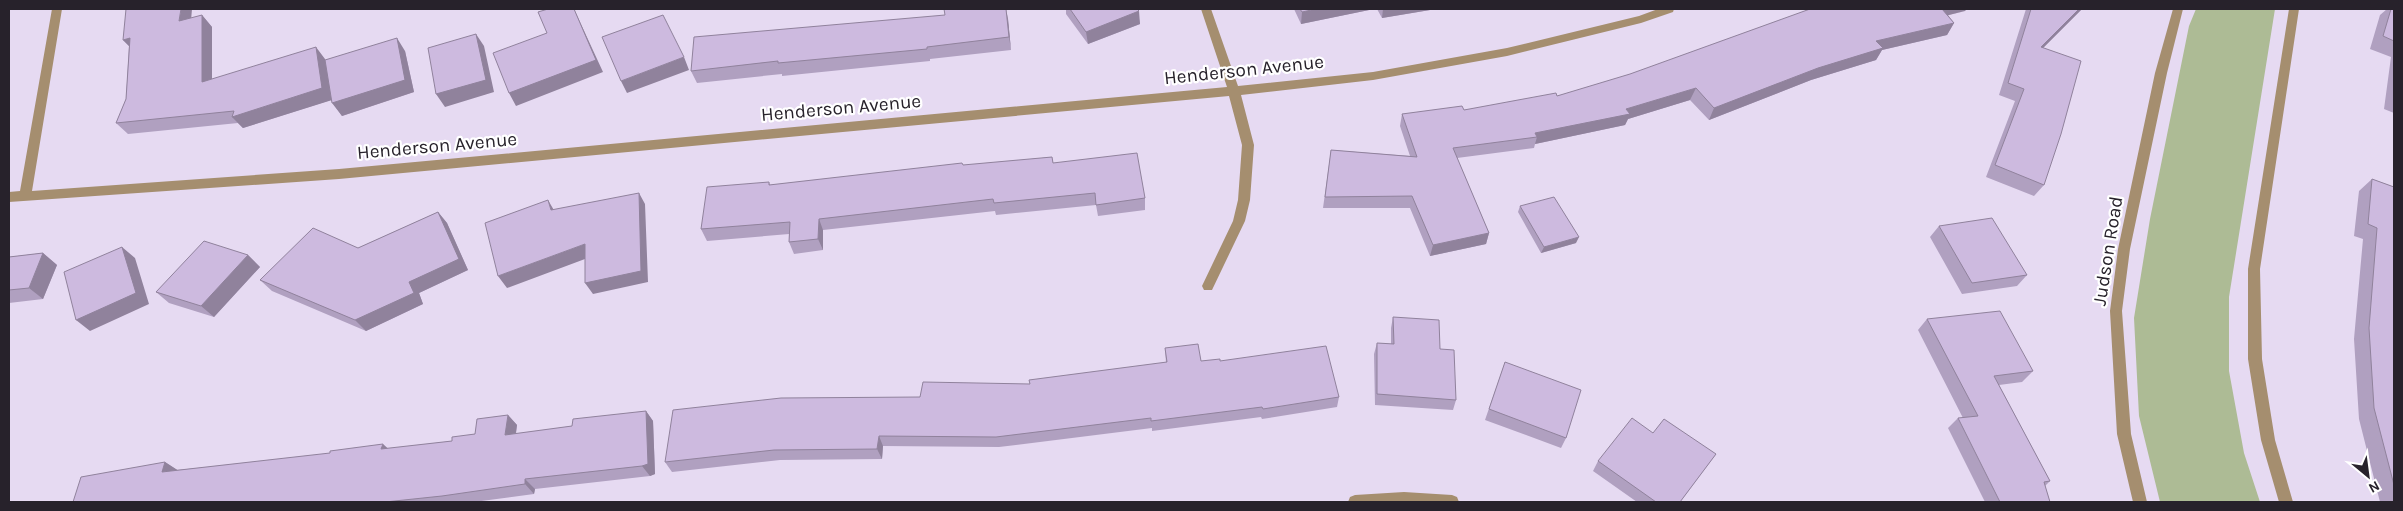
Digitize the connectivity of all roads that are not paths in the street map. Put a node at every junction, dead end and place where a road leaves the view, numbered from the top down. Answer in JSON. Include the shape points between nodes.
{"nodes":[{"id":1,"x":57,"y":9,"type":"edge"},
{"id":2,"x":1206,"y":9,"type":"edge"},
{"id":3,"x":1669,"y":9,"type":"edge"},
{"id":4,"x":2178,"y":9,"type":"edge"},
{"id":5,"x":2294,"y":9,"type":"edge"},
{"id":6,"x":1234,"y":91,"type":"junction"},
{"id":7,"x":25,"y":195,"type":"junction"},
{"id":8,"x":9,"y":197,"type":"edge"},
{"id":9,"x":1208,"y":286,"type":"dead end"},
{"id":10,"x":1355,"y":502,"type":"edge"},
{"id":11,"x":1452,"y":502,"type":"edge"},
{"id":12,"x":2140,"y":502,"type":"edge"},
{"id":13,"x":2286,"y":502,"type":"edge"}],
"edges":[{"from":1,"to":7,"type":"street"},
{"from":2,"to":6,"type":"street"},
{"from":3,"to":6,"type":"street","name":"Henderson Avenue","via":[[1507,52],[1373,76]]},
{"from":4,"to":12,"type":"street","name":"Judson Road","via":[[2161,73],[2124,249],[2116,311],[2124,434]]},
{"from":5,"to":13,"type":"street","via":[[2254,269],[2255,359],[2268,440]]},
{"from":6,"to":7,"type":"street","name":"Henderson Avenue","via":[[339,174]]},
{"from":6,"to":9,"type":"street","via":[[1248,144],[1244,200],[1239,221]]},
{"from":7,"to":8,"type":"street","name":"Henderson Avenue"},
{"from":10,"to":11,"type":"street","via":[[1410,497]]}]}
